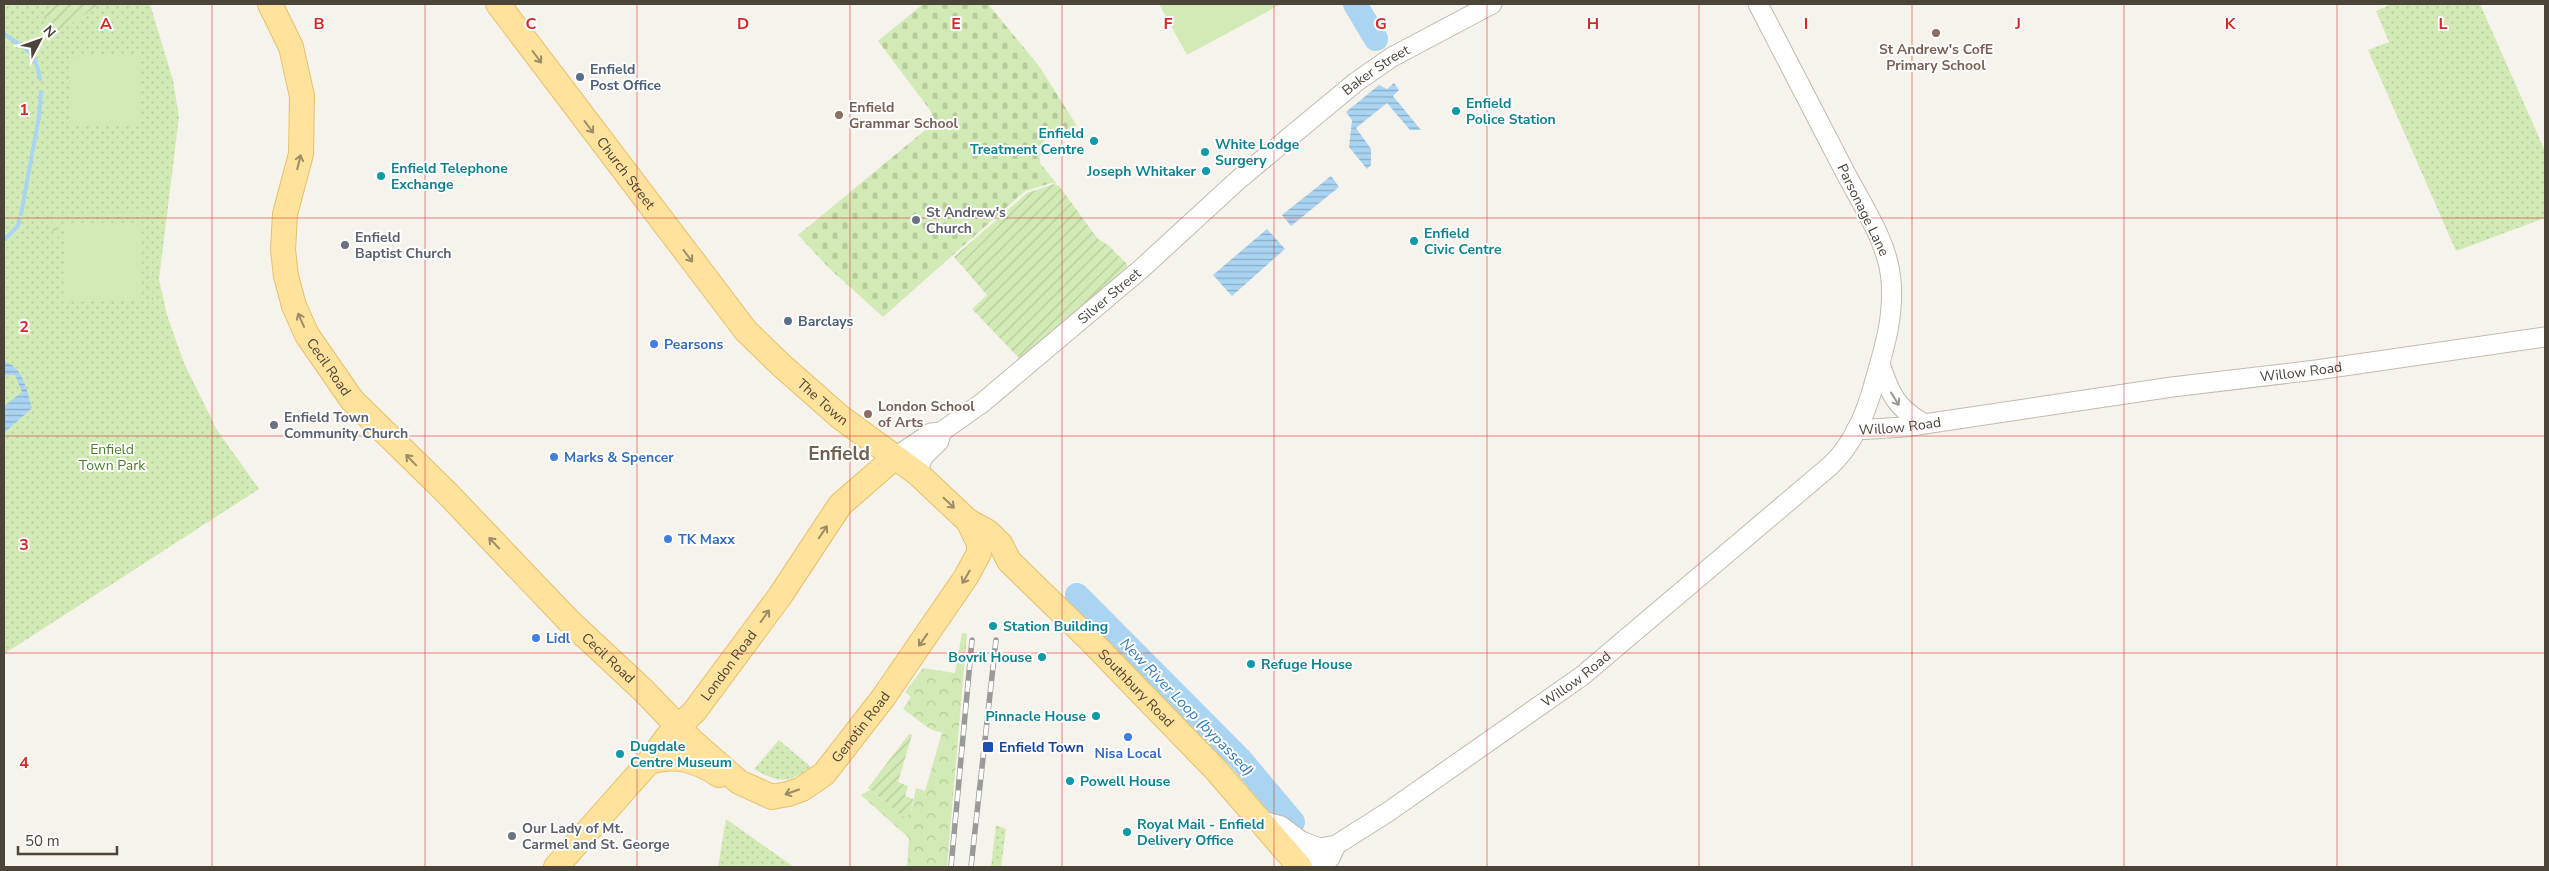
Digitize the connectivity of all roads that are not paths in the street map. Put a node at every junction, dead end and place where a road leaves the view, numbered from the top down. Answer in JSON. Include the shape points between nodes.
{"nodes":[{"id":1,"x":270,"y":4,"type":"edge"},
{"id":2,"x":498,"y":4,"type":"edge"},
{"id":3,"x":1492,"y":4,"type":"edge"},
{"id":4,"x":1758,"y":4,"type":"edge"},
{"id":5,"x":1271,"y":152,"type":"joint"},
{"id":6,"x":2545,"y":337,"type":"edge"},
{"id":7,"x":755,"y":341,"type":"joint"},
{"id":8,"x":1880,"y":364,"type":"junction"},
{"id":9,"x":1923,"y":423,"type":"junction"},
{"id":10,"x":1856,"y":430,"type":"junction"},
{"id":11,"x":941,"y":432,"type":"junction"},
{"id":12,"x":894,"y":458,"type":"junction"},
{"id":13,"x":917,"y":473,"type":"junction"},
{"id":14,"x":970,"y":525,"type":"junction"},
{"id":15,"x":978,"y":553,"type":"junction"},
{"id":16,"x":1009,"y":561,"type":"junction"},
{"id":17,"x":678,"y":727,"type":"junction"},
{"id":18,"x":649,"y":762,"type":"junction"},
{"id":19,"x":739,"y":782,"type":"junction"},
{"id":20,"x":1259,"y":820,"type":"junction"},
{"id":21,"x":1328,"y":846,"type":"junction"},
{"id":22,"x":556,"y":867,"type":"edge"},
{"id":23,"x":1297,"y":867,"type":"edge"}],
"edges":[{"from":17,"to":1,"type":"main road","name":"Cecil Road","one_way":true,"via":[[352,400],[308,335],[294,306],[283,250],[285,214],[301,154],[302,96],[290,47]]},
{"from":2,"to":7,"type":"main road","name":"Church Street","one_way":true},
{"from":3,"to":5,"type":"street","name":"Baker Street","via":[[1386,60]]},
{"from":4,"to":8,"type":"street","name":"Parsonage Lane","via":[[1887,260],[1892,318]]},
{"from":5,"to":11,"type":"street","name":"Silver Street","via":[[1141,269],[982,404]]},
{"from":6,"to":9,"type":"street","name":"Willow Road"},
{"from":7,"to":12,"type":"main road","name":"The Town","via":[[840,417]]},
{"from":8,"to":9,"type":"street","one_way":true,"via":[[1889,389],[1901,408]]},
{"from":8,"to":10,"type":"street","name":"Parsonage Lane"},
{"from":9,"to":10,"type":"street","name":"Willow Road"},
{"from":10,"to":21,"type":"street","name":"Willow Road","via":[[1847,449],[1830,466],[1582,676],[1516,724]]},
{"from":11,"to":12,"type":"street","name":"Silver Street","via":[[931,433]]},
{"from":11,"to":13,"type":"street","name":"Silver Street","via":[[939,442],[923,457]]},
{"from":12,"to":13,"type":"main road","name":"Southbury Road"},
{"from":17,"to":12,"type":"main road","name":"London Road","one_way":true,"via":[[694,712],[780,596],[840,506]]},
{"from":13,"to":14,"type":"main road","name":"Southbury Road","one_way":true},
{"from":14,"to":15,"type":"main road","via":[[979,543]]},
{"from":14,"to":16,"type":"main road","name":"Southbury Road","via":[[988,532],[1001,545]]},
{"from":15,"to":16,"type":"main road"},
{"from":15,"to":19,"type":"main road","name":"Genotin Road","one_way":true,"via":[[944,612],[824,774],[802,789],[772,797]]},
{"from":16,"to":20,"type":"main road","name":"Southbury Road","via":[[1160,711]]},
{"from":17,"to":18,"type":"main road","name":"London Road"},
{"from":17,"to":19,"type":"main road","name":"Genotin Road"},
{"from":18,"to":19,"type":"main road","via":[[660,758],[680,758],[698,763],[727,780]]},
{"from":18,"to":22,"type":"main road","name":"London Road"},
{"from":20,"to":21,"type":"street","via":[[1281,826],[1301,841]]},
{"from":20,"to":23,"type":"main road","via":[[1260,842]]},
{"from":21,"to":23,"type":"street","name":"Willow Road"}]}
